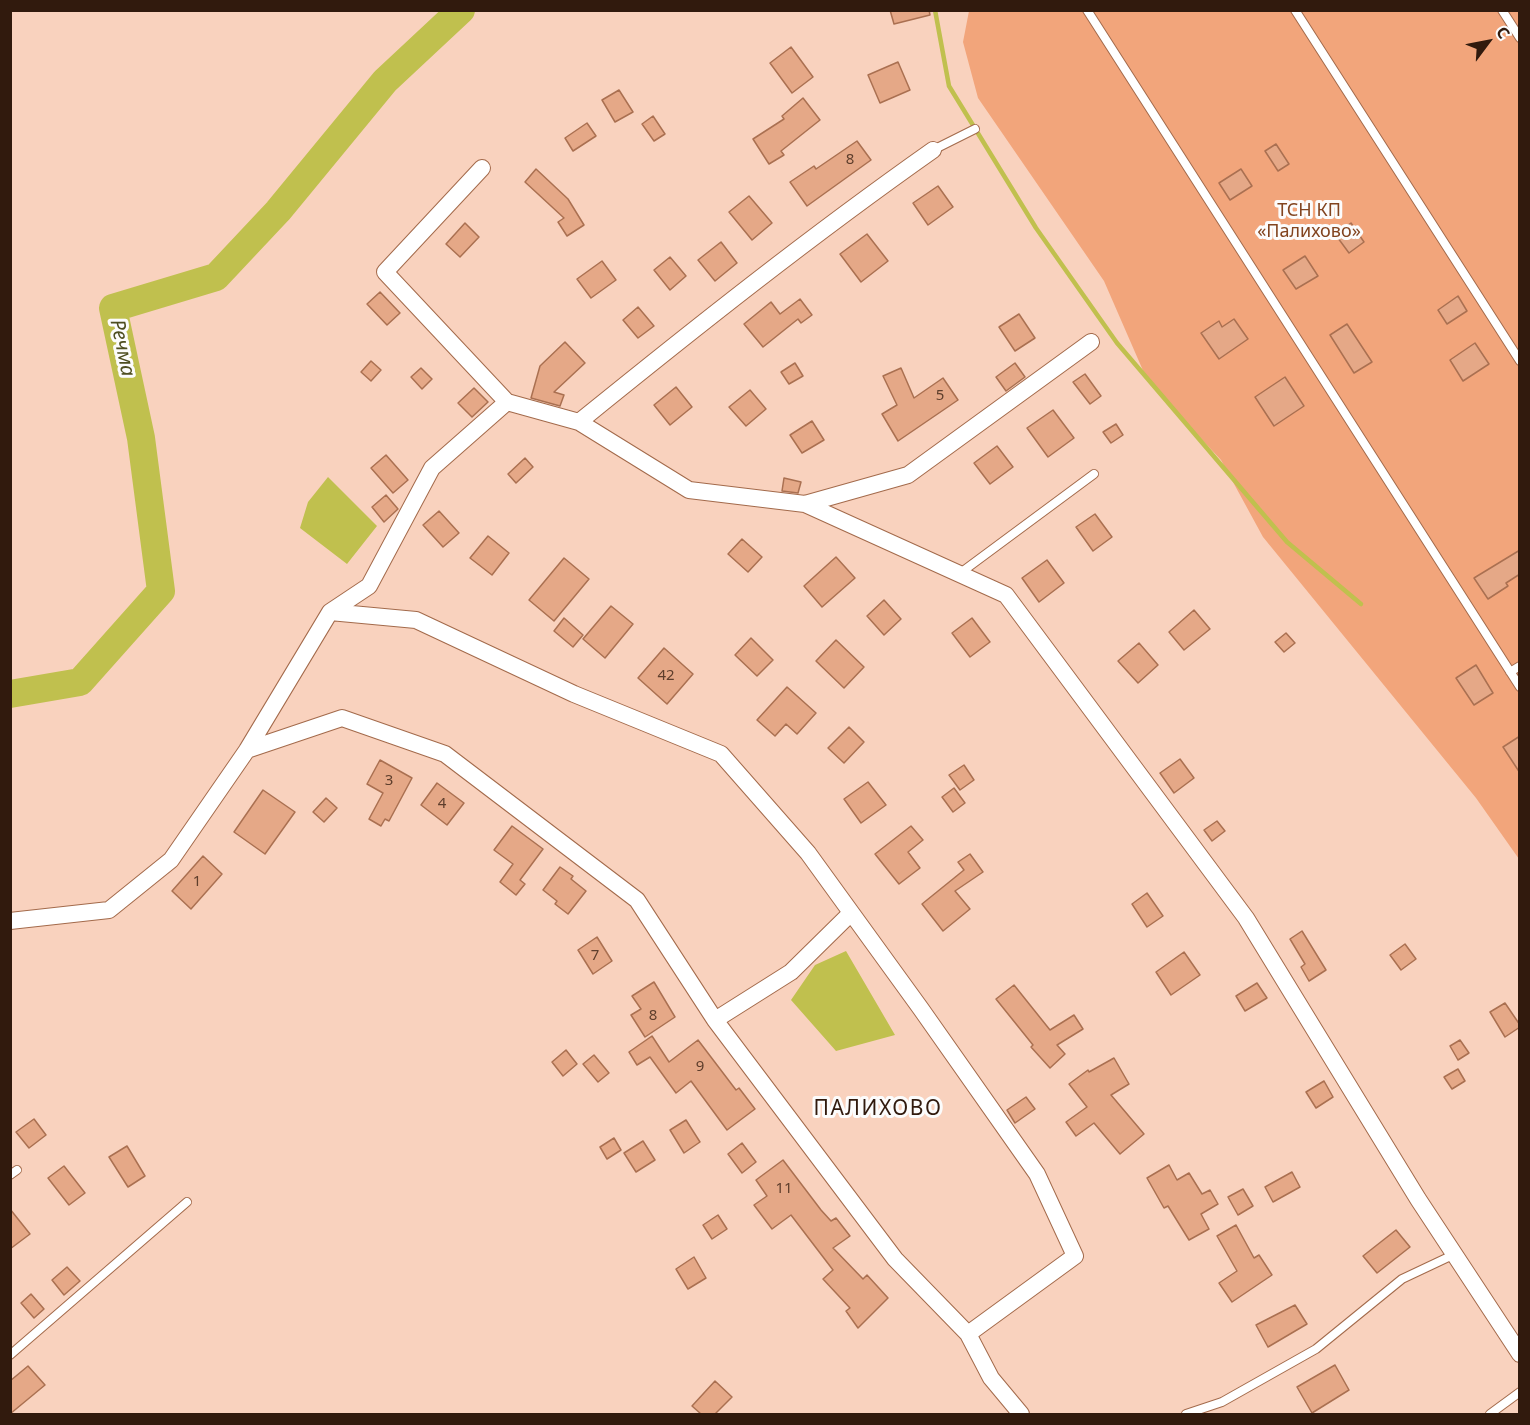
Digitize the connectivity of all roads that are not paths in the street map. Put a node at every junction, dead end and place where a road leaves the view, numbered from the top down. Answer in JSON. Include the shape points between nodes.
{"nodes":[{"id":1,"x":1087,"y":10,"type":"edge"},
{"id":2,"x":1295,"y":10,"type":"edge"},
{"id":3,"x":1502,"y":10,"type":"edge"},
{"id":4,"x":1520,"y":38,"type":"edge"},
{"id":5,"x":975,"y":129,"type":"dead end"},
{"id":6,"x":933,"y":150,"type":"joint"},
{"id":7,"x":482,"y":168,"type":"dead end"},
{"id":8,"x":1091,"y":342,"type":"dead end"},
{"id":9,"x":1520,"y":361,"type":"edge"},
{"id":10,"x":507,"y":402,"type":"junction"},
{"id":11,"x":579,"y":422,"type":"junction"},
{"id":12,"x":1094,"y":474,"type":"dead end"},
{"id":13,"x":805,"y":504,"type":"junction"},
{"id":14,"x":959,"y":574,"type":"junction"},
{"id":15,"x":330,"y":612,"type":"junction"},
{"id":16,"x":1520,"y":666,"type":"edge"},
{"id":17,"x":1510,"y":672,"type":"junction"},
{"id":18,"x":1520,"y":687,"type":"edge"},
{"id":19,"x":247,"y":750,"type":"junction"},
{"id":20,"x":851,"y":913,"type":"junction"},
{"id":21,"x":10,"y":921,"type":"edge"},
{"id":22,"x":715,"y":1020,"type":"junction"},
{"id":23,"x":187,"y":1202,"type":"dead end"},
{"id":24,"x":1455,"y":1254,"type":"junction"},
{"id":25,"x":968,"y":1335,"type":"junction"},
{"id":26,"x":1520,"y":1354,"type":"edge"},
{"id":27,"x":10,"y":1355,"type":"edge"},
{"id":28,"x":1520,"y":1392,"type":"edge"},
{"id":29,"x":1021,"y":1414,"type":"edge"},
{"id":30,"x":1186,"y":1414,"type":"edge"},
{"id":31,"x":1490,"y":1414,"type":"edge"}],
"edges":[{"from":1,"to":17,"type":"lane"},
{"from":2,"to":9,"type":"lane"},
{"from":3,"to":4,"type":"lane"},
{"from":5,"to":6,"type":"lane"},
{"from":6,"to":11,"type":"street","via":[[736,295]]},
{"from":7,"to":10,"type":"street","via":[[385,272]]},
{"from":8,"to":13,"type":"street","via":[[908,475]]},
{"from":10,"to":11,"type":"street"},
{"from":10,"to":15,"type":"street","via":[[432,468],[369,586]]},
{"from":11,"to":13,"type":"street","via":[[689,490]]},
{"from":12,"to":14,"type":"lane"},
{"from":13,"to":14,"type":"street"},
{"from":14,"to":24,"type":"street","via":[[1006,596],[1246,918]]},
{"from":15,"to":19,"type":"street"},
{"from":15,"to":20,"type":"street","via":[[416,620],[574,694],[721,754],[808,853]]},
{"from":16,"to":17,"type":"lane"},
{"from":17,"to":18,"type":"lane"},
{"from":19,"to":21,"type":"street","via":[[171,860],[109,910]]},
{"from":19,"to":22,"type":"street","via":[[342,718],[445,754],[637,900]]},
{"from":20,"to":22,"type":"street","via":[[791,972]]},
{"from":20,"to":25,"type":"street","via":[[1037,1174],[1075,1256]]},
{"from":22,"to":25,"type":"street","via":[[895,1259]]},
{"from":23,"to":27,"type":"lane"},
{"from":24,"to":26,"type":"street"},
{"from":24,"to":30,"type":"lane","via":[[1402,1279],[1316,1349],[1222,1402]]},
{"from":25,"to":29,"type":"street","via":[[991,1378]]},
{"from":28,"to":31,"type":"lane"}]}
